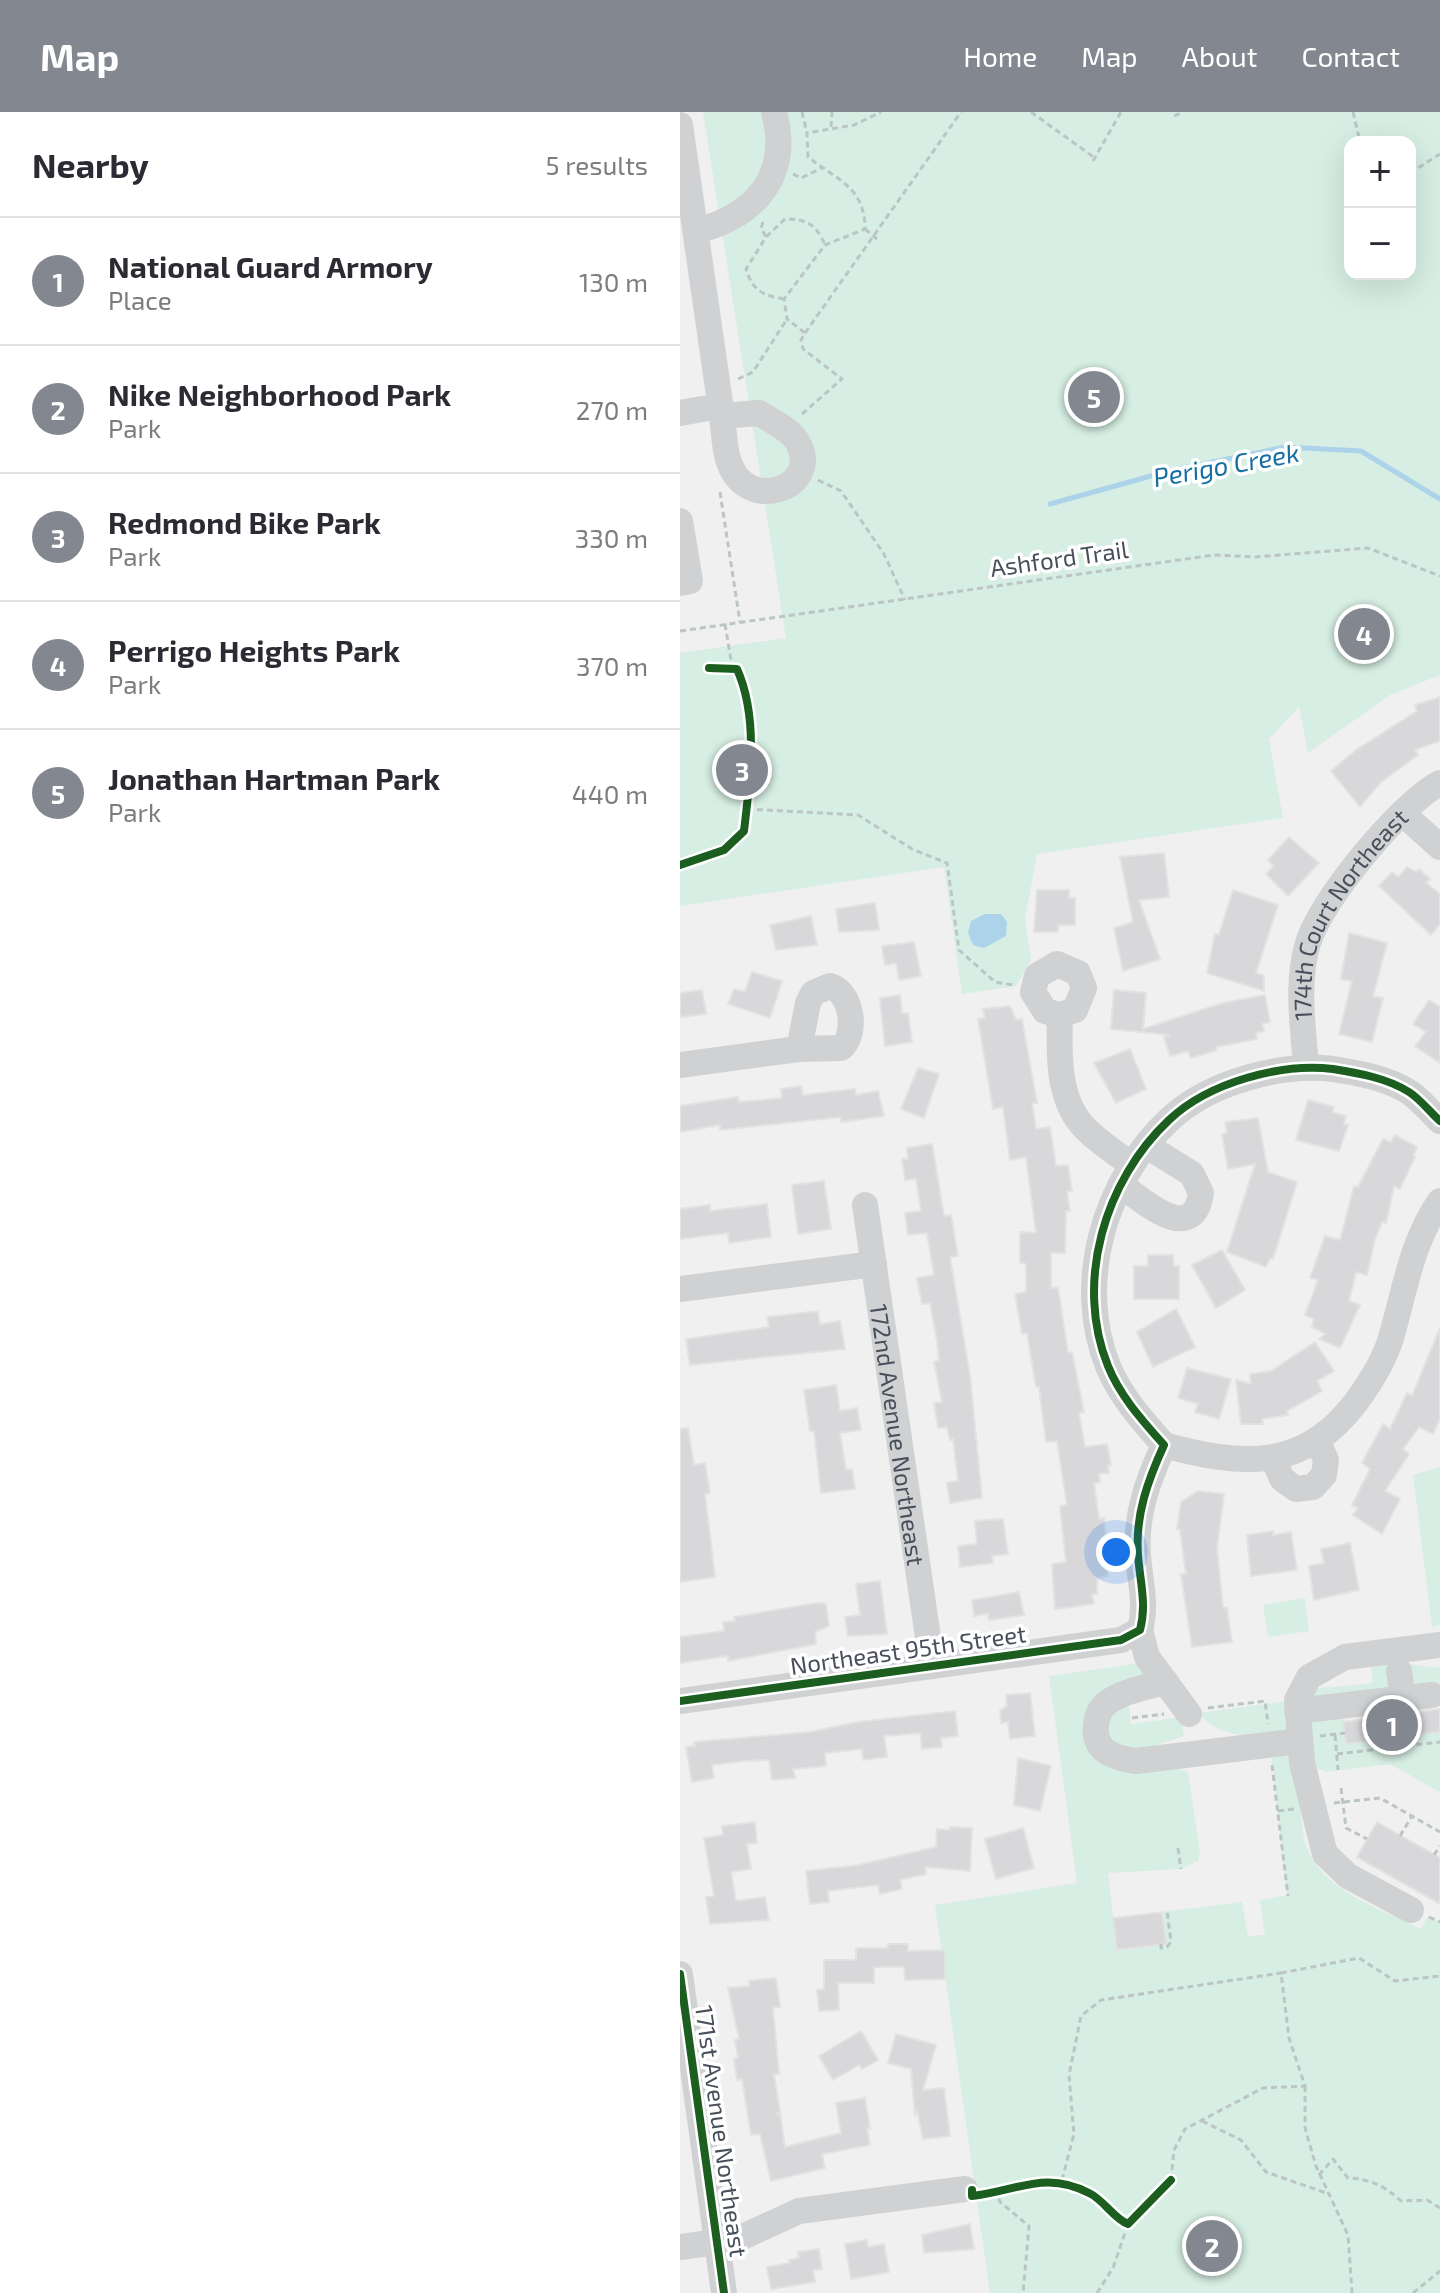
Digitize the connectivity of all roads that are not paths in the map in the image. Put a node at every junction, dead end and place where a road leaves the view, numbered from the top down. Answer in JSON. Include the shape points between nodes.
{"nodes":[{"id":1,"x":774,"y":112,"type":"edge"},
{"id":2,"x":680,"y":125,"type":"edge"},
{"id":3,"x":696,"y":231,"type":"junction"},
{"id":4,"x":720,"y":402,"type":"junction"},
{"id":5,"x":680,"y":413,"type":"edge"},
{"id":6,"x":680,"y":521,"type":"edge"},
{"id":7,"x":680,"y":583,"type":"edge"},
{"id":8,"x":1440,"y":783,"type":"edge"},
{"id":9,"x":1402,"y":813,"type":"junction"},
{"id":10,"x":1440,"y":847,"type":"edge"},
{"id":11,"x":1060,"y":1015,"type":"junction"},
{"id":12,"x":799,"y":1049,"type":"dead end"},
{"id":13,"x":680,"y":1065,"type":"edge"},
{"id":14,"x":1306,"y":1066,"type":"junction"},
{"id":15,"x":1440,"y":1121,"type":"edge"},
{"id":16,"x":1133,"y":1165,"type":"junction"},
{"id":17,"x":1440,"y":1201,"type":"edge"},
{"id":18,"x":865,"y":1205,"type":"dead end"},
{"id":19,"x":874,"y":1264,"type":"junction"},
{"id":20,"x":680,"y":1289,"type":"edge"},
{"id":21,"x":1318,"y":1442,"type":"junction"},
{"id":22,"x":1164,"y":1445,"type":"junction"},
{"id":23,"x":1273,"y":1458,"type":"junction"},
{"id":24,"x":1140,"y":1630,"type":"junction"},
{"id":25,"x":1440,"y":1645,"type":"edge"},
{"id":26,"x":932,"y":1665,"type":"junction"},
{"id":27,"x":1399,"y":1671,"type":"dead end"},
{"id":28,"x":1166,"y":1682,"type":"junction"},
{"id":29,"x":1432,"y":1695,"type":"dead end"},
{"id":30,"x":1403,"y":1699,"type":"junction"},
{"id":31,"x":680,"y":1701,"type":"edge"},
{"id":32,"x":1297,"y":1711,"type":"junction"},
{"id":33,"x":1189,"y":1712,"type":"road end"},
{"id":34,"x":1300,"y":1741,"type":"junction"},
{"id":35,"x":1411,"y":1910,"type":"dead end"},
{"id":36,"x":680,"y":1974,"type":"edge"},
{"id":37,"x":684,"y":2024,"type":"edge"},
{"id":38,"x":983,"y":2190,"type":"road end"},
{"id":39,"x":717,"y":2241,"type":"junction"},
{"id":40,"x":680,"y":2247,"type":"edge"},
{"id":41,"x":724,"y":2293,"type":"edge"}],
"edges":[{"from":1,"to":3,"type":"street","via":[[780,158],[765,188],[749,208],[722,225]]},
{"from":2,"to":3,"type":"street"},
{"from":3,"to":4,"type":"street"},
{"from":4,"to":4,"type":"street","via":[[728,461],[742,483],[760,492],[783,489],[800,472],[798,443],[759,413]]},
{"from":4,"to":5,"type":"street"},
{"from":6,"to":7,"type":"street","via":[[690,581]]},
{"from":8,"to":9,"type":"street","name":"174th Court Northeast"},
{"from":9,"to":10,"type":"street"},
{"from":9,"to":14,"type":"street","name":"174th Court Northeast","via":[[1338,891],[1308,942],[1301,997]]},
{"from":11,"to":11,"type":"street","via":[[1075,1010],[1084,996],[1078,973],[1065,965],[1049,966],[1033,987],[1039,1006]]},
{"from":11,"to":16,"type":"street","via":[[1062,1077],[1070,1104],[1082,1125]]},
{"from":12,"to":13,"type":"street"},
{"from":14,"to":15,"type":"street","via":[[1362,1073],[1409,1092]]},
{"from":14,"to":16,"type":"street","via":[[1254,1076],[1207,1095],[1170,1119]]},
{"from":16,"to":22,"type":"street","via":[[1098,1250],[1095,1315],[1107,1365],[1119,1388]]},
{"from":17,"to":21,"type":"street","via":[[1420,1234],[1390,1342],[1370,1383],[1344,1419]]},
{"from":18,"to":19,"type":"street","name":"172nd Avenue Northeast"},
{"from":19,"to":20,"type":"street"},
{"from":19,"to":26,"type":"street","name":"172nd Avenue Northeast"},
{"from":21,"to":23,"type":"street"},
{"from":21,"to":23,"type":"street","via":[[1326,1460],[1324,1475],[1313,1487],[1296,1489],[1282,1479]]},
{"from":22,"to":23,"type":"street","via":[[1227,1459]]},
{"from":22,"to":24,"type":"street","via":[[1139,1523],[1145,1611]]},
{"from":24,"to":26,"type":"street","name":"Northeast 95th Street","via":[[1121,1640]]},
{"from":24,"to":28,"type":"street","via":[[1147,1657]]},
{"from":25,"to":32,"type":"street","via":[[1345,1657],[1325,1666],[1309,1677]]},
{"from":26,"to":31,"type":"street","name":"Northeast 95th Street"},
{"from":27,"to":30,"type":"street"},
{"from":28,"to":33,"type":"street"},
{"from":28,"to":34,"type":"street","via":[[1107,1702],[1099,1712],[1095,1735],[1104,1751],[1136,1761]]},
{"from":29,"to":30,"type":"street"},
{"from":30,"to":32,"type":"street"},
{"from":32,"to":34,"type":"street"},
{"from":34,"to":35,"type":"street","via":[[1325,1854],[1348,1876]]},
{"from":36,"to":37,"type":"street","name":"171st Avenue Northeast"},
{"from":37,"to":39,"type":"street","name":"171st Avenue Northeast"},
{"from":38,"to":39,"type":"street","via":[[799,2211],[738,2239]]},
{"from":39,"to":40,"type":"street"},
{"from":39,"to":41,"type":"street","name":"171st Avenue Northeast"}]}
